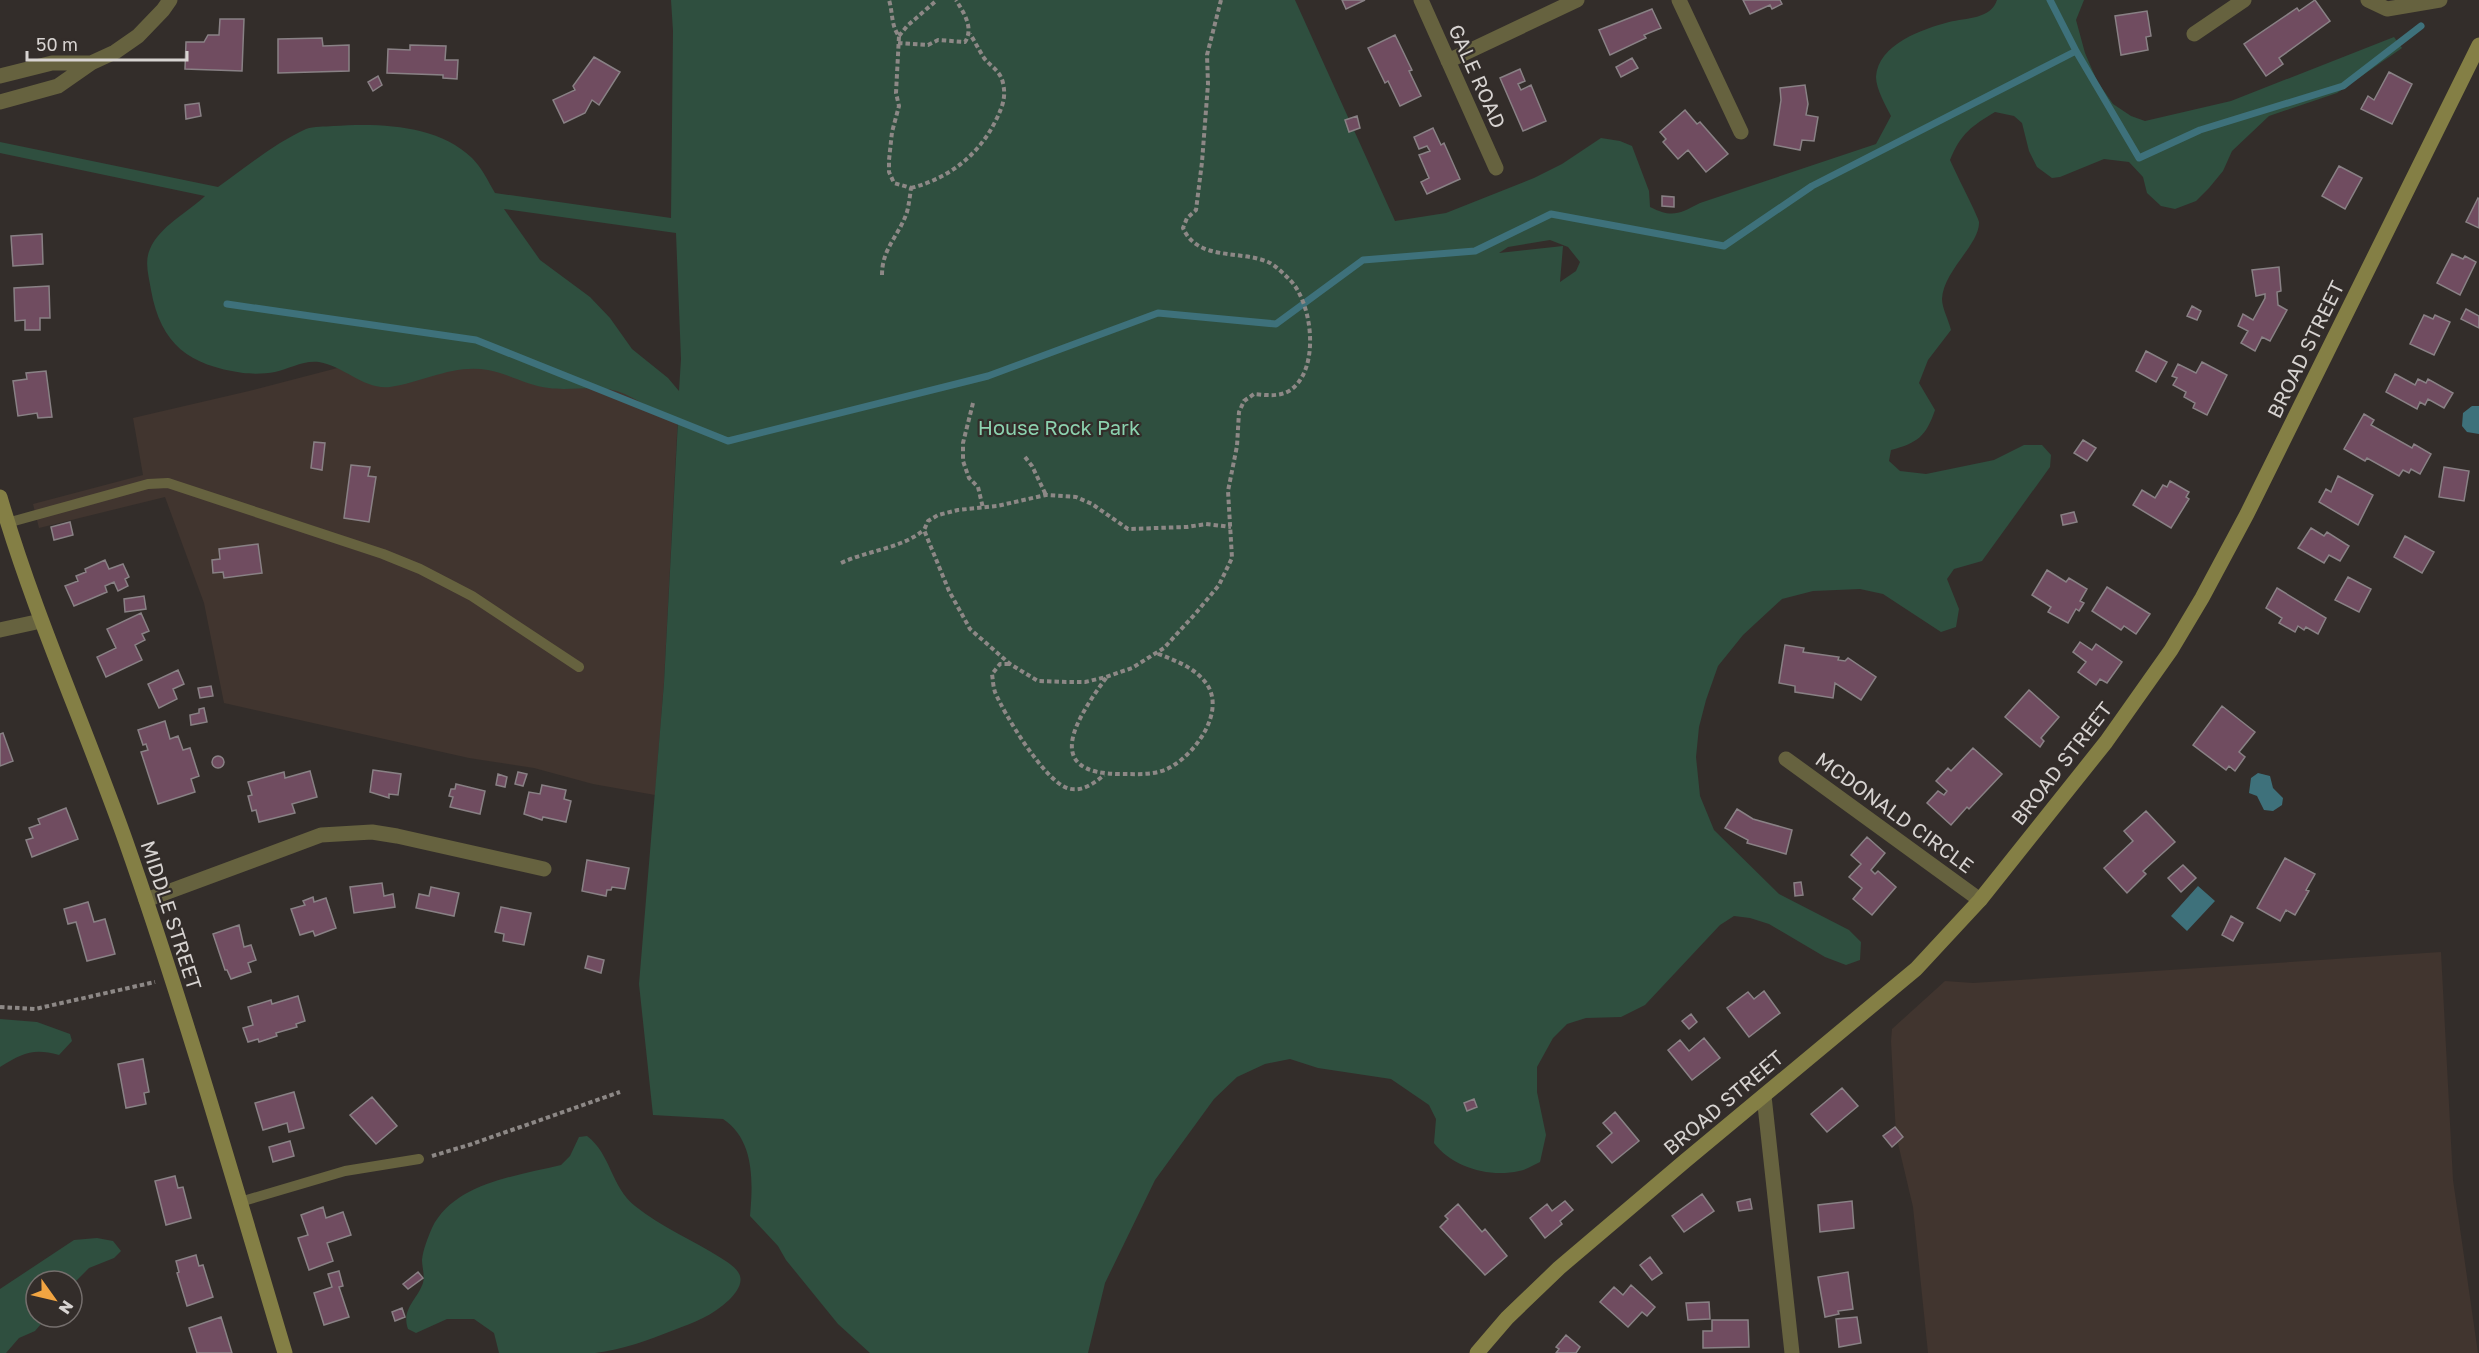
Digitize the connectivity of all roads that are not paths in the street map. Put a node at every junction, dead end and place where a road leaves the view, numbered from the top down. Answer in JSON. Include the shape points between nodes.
{"nodes":[{"id":1,"x":170,"y":0,"type":"edge"},
{"id":2,"x":1421,"y":0,"type":"edge"},
{"id":3,"x":1577,"y":0,"type":"edge"},
{"id":4,"x":1679,"y":0,"type":"edge"},
{"id":5,"x":2244,"y":0,"type":"edge"},
{"id":6,"x":2368,"y":0,"type":"edge"},
{"id":7,"x":2440,"y":0,"type":"edge"},
{"id":8,"x":2194,"y":34,"type":"dead end"},
{"id":9,"x":2479,"y":45,"type":"edge"},
{"id":10,"x":1449,"y":61,"type":"junction"},
{"id":11,"x":91,"y":63,"type":"junction"},
{"id":12,"x":0,"y":76,"type":"edge"},
{"id":13,"x":0,"y":102,"type":"edge"},
{"id":14,"x":1741,"y":132,"type":"dead end"},
{"id":15,"x":1496,"y":168,"type":"dead end"},
{"id":16,"x":0,"y":497,"type":"edge"},
{"id":17,"x":7,"y":523,"type":"junction"},
{"id":18,"x":41,"y":621,"type":"junction"},
{"id":19,"x":0,"y":630,"type":"edge"},
{"id":20,"x":579,"y":667,"type":"dead end"},
{"id":21,"x":1786,"y":759,"type":"dead end"},
{"id":22,"x":544,"y":869,"type":"dead end"},
{"id":23,"x":146,"y":900,"type":"junction"},
{"id":24,"x":1980,"y":900,"type":"junction"},
{"id":25,"x":1764,"y":1096,"type":"junction"},
{"id":26,"x":419,"y":1159,"type":"road end"},
{"id":27,"x":240,"y":1202,"type":"junction"},
{"id":28,"x":285,"y":1353,"type":"edge"},
{"id":29,"x":1477,"y":1353,"type":"edge"},
{"id":30,"x":1792,"y":1353,"type":"edge"}],
"edges":[{"from":1,"to":11,"type":"street","via":[[138,36]]},
{"from":2,"to":10,"type":"street","name":"GALE ROAD"},
{"from":3,"to":10,"type":"street"},
{"from":4,"to":14,"type":"street"},
{"from":5,"to":8,"type":"street"},
{"from":6,"to":7,"type":"street","via":[[2387,9]]},
{"from":9,"to":24,"type":"main road","name":"BROAD STREET","via":[[2247,514],[2184,629],[2106,742]]},
{"from":10,"to":15,"type":"street","name":"GALE ROAD"},
{"from":11,"to":12,"type":"street","via":[[52,63]]},
{"from":11,"to":13,"type":"street","via":[[58,86]]},
{"from":16,"to":17,"type":"main road","name":"MIDDLE STREET"},
{"from":17,"to":18,"type":"main road","name":"MIDDLE STREET"},
{"from":17,"to":20,"type":"lane","via":[[148,483],[168,483],[420,569],[472,596]]},
{"from":18,"to":19,"type":"street"},
{"from":18,"to":23,"type":"main road","name":"MIDDLE STREET"},
{"from":21,"to":24,"type":"street","name":"MCDONALD CIRCLE"},
{"from":22,"to":23,"type":"street","via":[[420,840],[348,832],[288,846]]},
{"from":23,"to":27,"type":"main road","name":"MIDDLE STREET"},
{"from":24,"to":25,"type":"main road","name":"BROAD STREET","via":[[1916,969]]},
{"from":25,"to":29,"type":"main road","name":"BROAD STREET","via":[[1546,1280]]},
{"from":25,"to":30,"type":"street"},
{"from":26,"to":27,"type":"lane","via":[[345,1171]]},
{"from":27,"to":28,"type":"main road","name":"MIDDLE STREET"}]}
